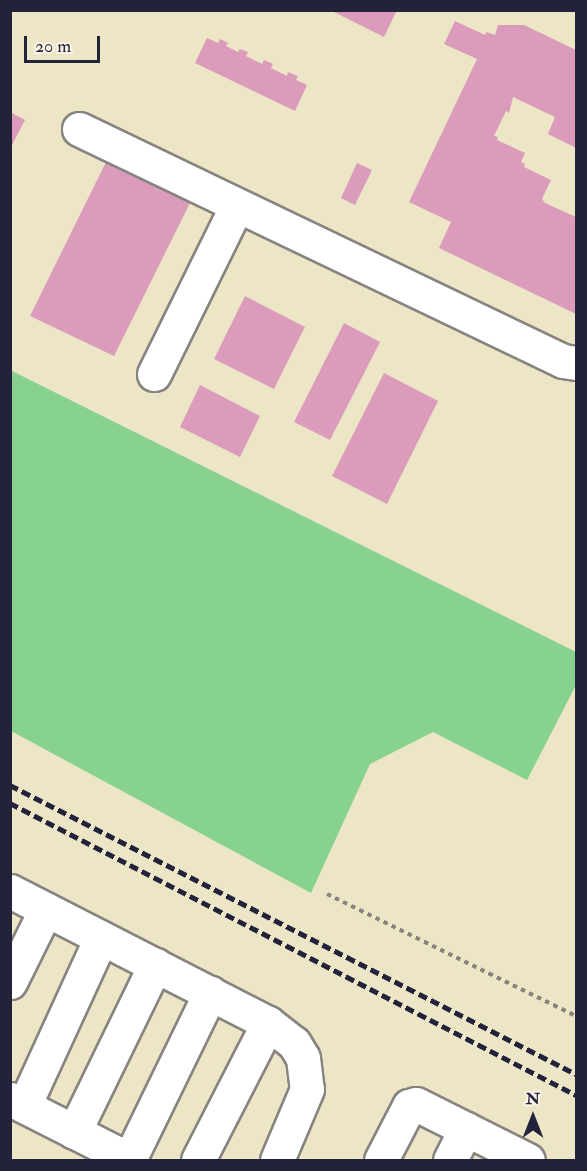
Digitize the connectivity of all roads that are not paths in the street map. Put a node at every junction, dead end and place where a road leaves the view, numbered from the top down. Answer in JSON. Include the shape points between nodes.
{"nodes":[{"id":1,"x":79,"y":129,"type":"dead end"},
{"id":2,"x":237,"y":205,"type":"junction"},
{"id":3,"x":576,"y":363,"type":"edge"},
{"id":4,"x":154,"y":374,"type":"dead end"},
{"id":5,"x":10,"y":891,"type":"edge"},
{"id":6,"x":46,"y":909,"type":"junction"},
{"id":7,"x":101,"y":938,"type":"junction"},
{"id":8,"x":155,"y":965,"type":"junction"},
{"id":9,"x":10,"y":982,"type":"edge"},
{"id":10,"x":210,"y":993,"type":"junction"},
{"id":11,"x":268,"y":1023,"type":"junction"},
{"id":12,"x":17,"y":1103,"type":"edge"},
{"id":13,"x":466,"y":1129,"type":"junction"},
{"id":14,"x":74,"y":1132,"type":"junction"},
{"id":15,"x":130,"y":1160,"type":"edge"},
{"id":16,"x":198,"y":1161,"type":"edge"},
{"id":17,"x":277,"y":1161,"type":"edge"},
{"id":18,"x":381,"y":1161,"type":"edge"},
{"id":19,"x":450,"y":1161,"type":"edge"},
{"id":20,"x":528,"y":1161,"type":"edge"}],
"edges":[{"from":1,"to":2,"type":"street"},
{"from":2,"to":3,"type":"street","via":[[563,361]]},
{"from":2,"to":4,"type":"street"},
{"from":5,"to":6,"type":"street"},
{"from":6,"to":7,"type":"street"},
{"from":6,"to":9,"type":"street"},
{"from":7,"to":8,"type":"street"},
{"from":7,"to":12,"type":"street"},
{"from":8,"to":10,"type":"street"},
{"from":8,"to":14,"type":"street"},
{"from":10,"to":11,"type":"street"},
{"from":10,"to":15,"type":"street"},
{"from":11,"to":16,"type":"street"},
{"from":11,"to":17,"type":"street","via":[[294,1044],[307,1075],[304,1102]]},
{"from":12,"to":14,"type":"street"},
{"from":13,"to":18,"type":"street","via":[[412,1104]]},
{"from":13,"to":19,"type":"street"},
{"from":13,"to":20,"type":"street"},
{"from":14,"to":15,"type":"street"}]}
